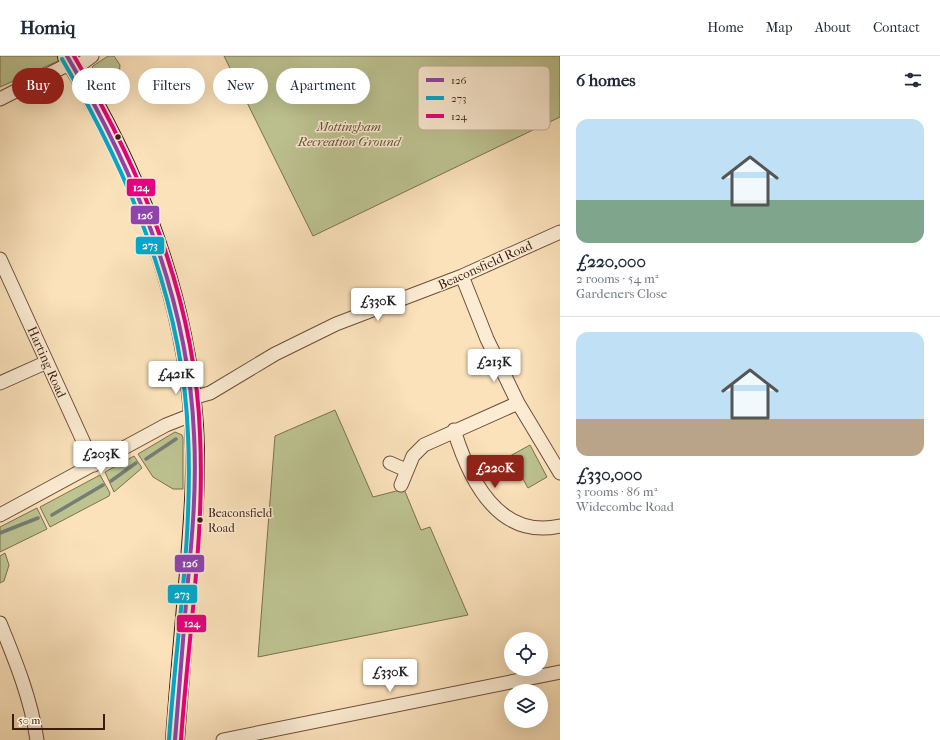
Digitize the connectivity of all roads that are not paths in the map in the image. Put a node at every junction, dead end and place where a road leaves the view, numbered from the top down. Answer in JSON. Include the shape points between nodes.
{"nodes":[{"id":1,"x":92,"y":56,"type":"edge"},
{"id":2,"x":70,"y":61,"type":"edge"},
{"id":3,"x":0,"y":99,"type":"edge"},
{"id":4,"x":560,"y":232,"type":"edge"},
{"id":5,"x":0,"y":258,"type":"edge"},
{"id":6,"x":462,"y":276,"type":"junction"},
{"id":7,"x":47,"y":362,"type":"junction"},
{"id":8,"x":0,"y":384,"type":"edge"},
{"id":9,"x":518,"y":403,"type":"junction"},
{"id":10,"x":193,"y":406,"type":"junction"},
{"id":11,"x":454,"y":430,"type":"junction"},
{"id":12,"x":94,"y":464,"type":"junction"},
{"id":13,"x":390,"y":464,"type":"dead end"},
{"id":14,"x":406,"y":470,"type":"junction"},
{"id":15,"x":560,"y":473,"type":"edge"},
{"id":16,"x":401,"y":486,"type":"dead end"},
{"id":17,"x":0,"y":515,"type":"edge"},
{"id":18,"x":560,"y":526,"type":"edge"},
{"id":19,"x":0,"y":623,"type":"edge"},
{"id":20,"x":560,"y":672,"type":"edge"},
{"id":21,"x":37,"y":740,"type":"edge"},
{"id":22,"x":175,"y":740,"type":"edge"},
{"id":23,"x":223,"y":740,"type":"edge"}],
"edges":[{"from":1,"to":2,"type":"street","via":[[81,64]]},
{"from":2,"to":3,"type":"street"},
{"from":2,"to":10,"type":"street","via":[[117,147],[152,232],[180,323]]},
{"from":4,"to":6,"type":"street","name":"Beaconsfield Road"},
{"from":5,"to":7,"type":"street","name":"Harting Road"},
{"from":6,"to":9,"type":"street","via":[[486,339]]},
{"from":6,"to":10,"type":"street","name":"Beaconsfield Road","via":[[336,324],[275,354]]},
{"from":7,"to":8,"type":"street"},
{"from":7,"to":12,"type":"street","name":"Harting Road"},
{"from":9,"to":11,"type":"street"},
{"from":9,"to":15,"type":"street"},
{"from":10,"to":12,"type":"street","name":"Beaconsfield Road","via":[[166,425]]},
{"from":10,"to":22,"type":"street","via":[[194,500]]},
{"from":11,"to":14,"type":"street","via":[[424,445],[413,456]]},
{"from":11,"to":18,"type":"street","via":[[481,492],[499,513],[522,525],[539,528]]},
{"from":12,"to":17,"type":"street","name":"Beaconsfield Road"},
{"from":13,"to":14,"type":"street"},
{"from":14,"to":16,"type":"street"},
{"from":19,"to":21,"type":"street","via":[[24,681]]},
{"from":20,"to":23,"type":"street"}]}
